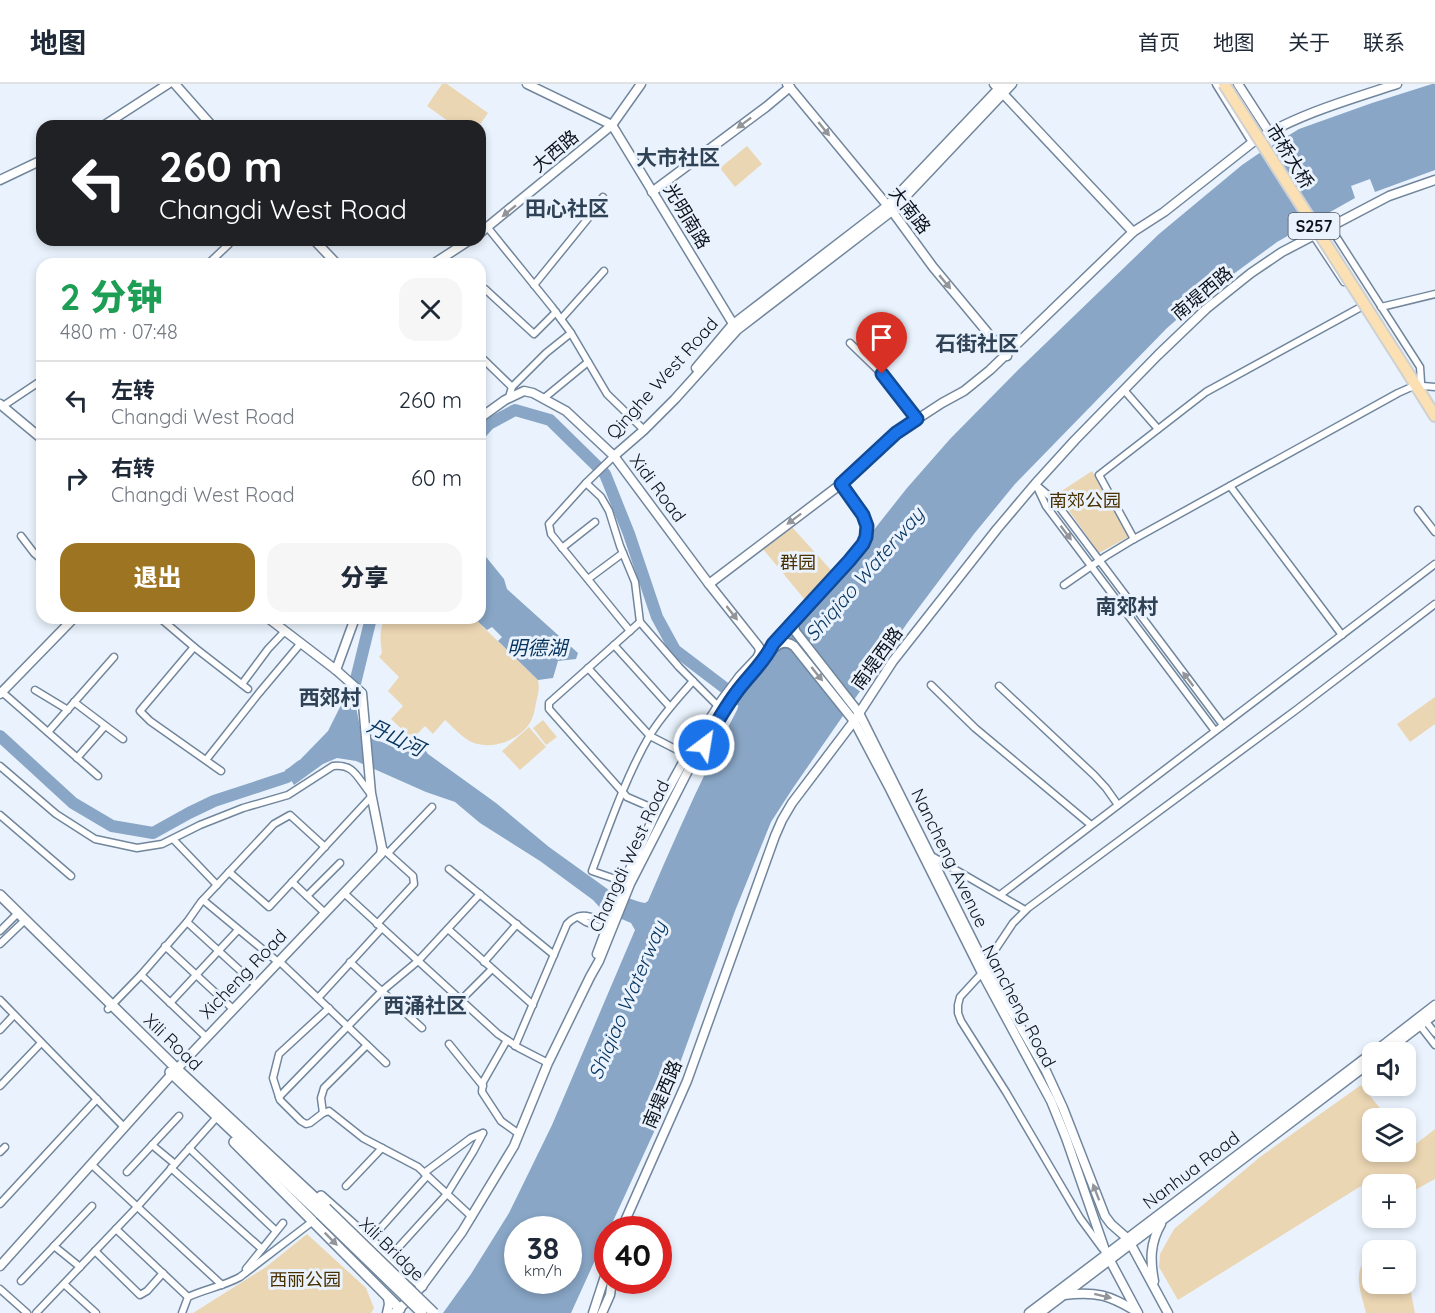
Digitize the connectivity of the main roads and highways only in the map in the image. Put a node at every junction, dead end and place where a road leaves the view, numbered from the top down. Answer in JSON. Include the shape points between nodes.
{"nodes":[{"id":1,"x":1224,"y":84,"type":"edge"},
{"id":2,"x":1232,"y":84,"type":"edge"},
{"id":3,"x":1407,"y":366,"type":"junction"},
{"id":4,"x":1424,"y":385,"type":"edge"},
{"id":5,"x":1435,"y":403,"type":"edge"},
{"id":6,"x":1435,"y":416,"type":"edge"},
{"id":7,"x":0,"y":895,"type":"edge"},
{"id":8,"x":0,"y":904,"type":"edge"},
{"id":9,"x":20,"y":919,"type":"junction"},
{"id":10,"x":221,"y":1117,"type":"junction"},
{"id":11,"x":320,"y":1215,"type":"junction"},
{"id":12,"x":422,"y":1286,"type":"road end"},
{"id":13,"x":397,"y":1311,"type":"edge"},
{"id":14,"x":422,"y":1313,"type":"edge"},
{"id":15,"x":434,"y":1313,"type":"edge"}],
"edges":[{"from":1,"to":3,"type":"main road","name":"市桥大桥","number":"S257","bridge":true},
{"from":2,"to":3,"type":"main road","name":"市桥大桥","number":"S257"},
{"from":3,"to":4,"type":"main road","number":"S257"},
{"from":4,"to":5,"type":"main road","number":"S257"},
{"from":4,"to":6,"type":"main road","number":"S257"},
{"from":7,"to":9,"type":"main road","name":"Xili Road"},
{"from":8,"to":9,"type":"main road","name":"Xili Road"},
{"from":9,"to":10,"type":"main road","name":"Xili Road"},
{"from":10,"to":11,"type":"main road","name":"Xili Road"},
{"from":10,"to":11,"type":"main road","via":[[233,1141]]},
{"from":10,"to":12,"type":"main road","via":[[244,1127]]},
{"from":11,"to":13,"type":"main road","one_way":true},
{"from":11,"to":14,"type":"main road","name":"Xili Bridge","bridge":true},
{"from":11,"to":15,"type":"main road","name":"Xili Bridge","bridge":true}]}
